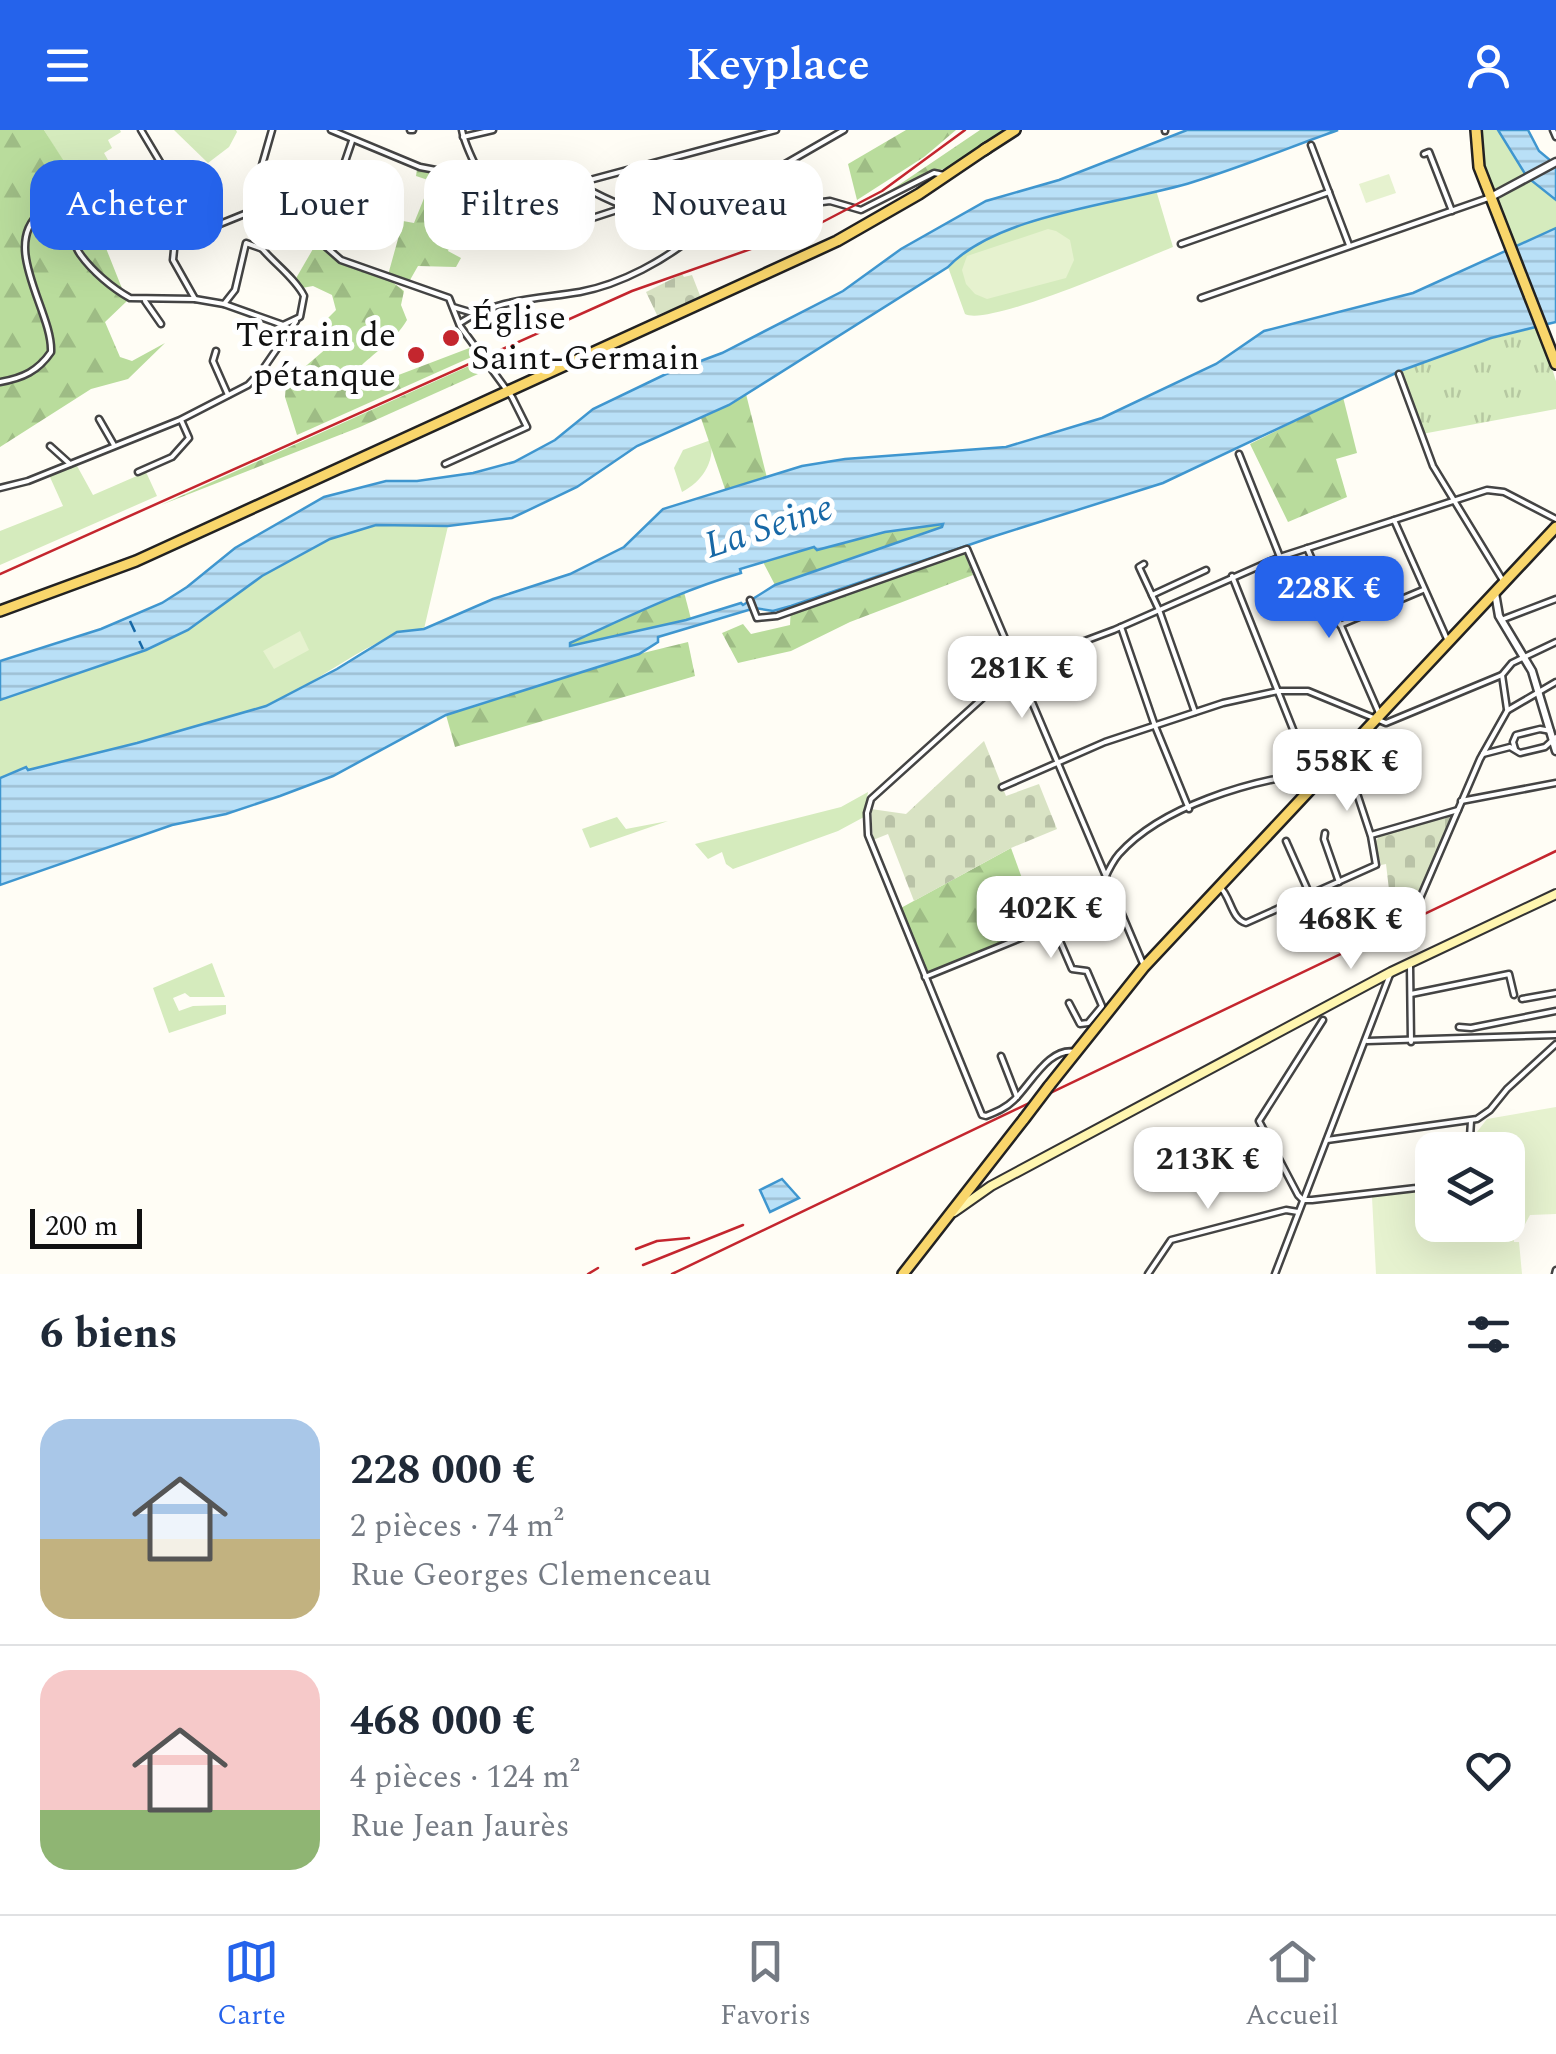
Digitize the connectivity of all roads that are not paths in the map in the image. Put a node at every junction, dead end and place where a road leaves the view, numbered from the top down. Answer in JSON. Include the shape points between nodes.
{"nodes":[{"id":1,"x":140,"y":130,"type":"edge"},
{"id":2,"x":272,"y":130,"type":"edge"},
{"id":3,"x":331,"y":130,"type":"edge"},
{"id":4,"x":492,"y":130,"type":"edge"},
{"id":5,"x":776,"y":130,"type":"edge"},
{"id":6,"x":844,"y":130,"type":"edge"},
{"id":7,"x":1016,"y":130,"type":"edge"},
{"id":8,"x":1478,"y":130,"type":"edge"},
{"id":9,"x":463,"y":133,"type":"edge"},
{"id":10,"x":352,"y":140,"type":"junction"},
{"id":11,"x":1310,"y":145,"type":"dead end"},
{"id":12,"x":1424,"y":154,"type":"dead end"},
{"id":13,"x":161,"y":160,"type":"edge"},
{"id":14,"x":263,"y":160,"type":"edge"},
{"id":15,"x":345,"y":160,"type":"edge"},
{"id":16,"x":472,"y":160,"type":"edge"},
{"id":17,"x":792,"y":160,"type":"edge"},
{"id":18,"x":1556,"y":162,"type":"edge"},
{"id":19,"x":424,"y":168,"type":"edge"},
{"id":20,"x":944,"y":175,"type":"junction"},
{"id":21,"x":595,"y":178,"type":"edge"},
{"id":22,"x":1329,"y":192,"type":"junction"},
{"id":23,"x":1493,"y":196,"type":"junction"},
{"id":24,"x":823,"y":202,"type":"edge"},
{"id":25,"x":1452,"y":210,"type":"junction"},
{"id":26,"x":1180,"y":244,"type":"dead end"},
{"id":27,"x":1349,"y":245,"type":"junction"},
{"id":28,"x":174,"y":250,"type":"edge"},
{"id":29,"x":244,"y":250,"type":"edge"},
{"id":30,"x":264,"y":250,"type":"edge"},
{"id":31,"x":329,"y":250,"type":"edge"},
{"id":32,"x":672,"y":250,"type":"edge"},
{"id":33,"x":1201,"y":298,"type":"dead end"},
{"id":34,"x":195,"y":300,"type":"junction"},
{"id":35,"x":145,"y":301,"type":"junction"},
{"id":36,"x":224,"y":304,"type":"junction"},
{"id":37,"x":453,"y":307,"type":"junction"},
{"id":38,"x":475,"y":314,"type":"junction"},
{"id":39,"x":296,"y":321,"type":"junction"},
{"id":40,"x":161,"y":324,"type":"dead end"},
{"id":41,"x":459,"y":325,"type":"junction"},
{"id":42,"x":216,"y":352,"type":"dead end"},
{"id":43,"x":1556,"y":364,"type":"edge"},
{"id":44,"x":1399,"y":374,"type":"dead end"},
{"id":45,"x":0,"y":382,"type":"edge"},
{"id":46,"x":508,"y":392,"type":"junction"},
{"id":47,"x":228,"y":394,"type":"junction"},
{"id":48,"x":98,"y":420,"type":"dead end"},
{"id":49,"x":181,"y":420,"type":"junction"},
{"id":50,"x":50,"y":446,"type":"dead end"},
{"id":51,"x":114,"y":446,"type":"junction"},
{"id":52,"x":1239,"y":454,"type":"dead end"},
{"id":53,"x":70,"y":464,"type":"junction"},
{"id":54,"x":445,"y":464,"type":"dead end"},
{"id":55,"x":138,"y":472,"type":"dead end"},
{"id":56,"x":0,"y":488,"type":"edge"},
{"id":57,"x":1454,"y":500,"type":"junction"},
{"id":58,"x":1556,"y":519,"type":"edge"},
{"id":59,"x":1394,"y":520,"type":"junction"},
{"id":60,"x":1556,"y":527,"type":"edge"},
{"id":61,"x":1307,"y":548,"type":"junction"},
{"id":62,"x":1280,"y":556,"type":"junction"},
{"id":63,"x":1144,"y":564,"type":"dead end"},
{"id":64,"x":1493,"y":566,"type":"junction"},
{"id":65,"x":1206,"y":570,"type":"dead end"},
{"id":66,"x":1232,"y":576,"type":"junction"},
{"id":67,"x":1504,"y":583,"type":"junction"},
{"id":68,"x":1425,"y":589,"type":"junction"},
{"id":69,"x":1496,"y":592,"type":"junction"},
{"id":70,"x":1152,"y":595,"type":"junction"},
{"id":71,"x":1556,"y":599,"type":"edge"},
{"id":72,"x":750,"y":600,"type":"dead end"},
{"id":73,"x":1158,"y":610,"type":"junction"},
{"id":74,"x":0,"y":612,"type":"edge"},
{"id":75,"x":1501,"y":620,"type":"junction"},
{"id":76,"x":1340,"y":625,"type":"junction"},
{"id":77,"x":1121,"y":627,"type":"junction"},
{"id":78,"x":1449,"y":642,"type":"junction"},
{"id":79,"x":1556,"y":642,"type":"edge"},
{"id":80,"x":1524,"y":656,"type":"junction"},
{"id":81,"x":1018,"y":666,"type":"junction"},
{"id":82,"x":1502,"y":675,"type":"junction"},
{"id":83,"x":997,"y":683,"type":"junction"},
{"id":84,"x":1556,"y":683,"type":"edge"},
{"id":85,"x":1002,"y":689,"type":"dead end"},
{"id":86,"x":1278,"y":690,"type":"junction"},
{"id":87,"x":1539,"y":692,"type":"junction"},
{"id":88,"x":986,"y":693,"type":"junction"},
{"id":89,"x":992,"y":698,"type":"dead end"},
{"id":90,"x":1507,"y":711,"type":"junction"},
{"id":91,"x":1194,"y":712,"type":"junction"},
{"id":92,"x":1378,"y":717,"type":"junction"},
{"id":93,"x":1155,"y":726,"type":"junction"},
{"id":94,"x":1553,"y":735,"type":"edge"},
{"id":95,"x":1516,"y":749,"type":"junction"},
{"id":96,"x":1556,"y":751,"type":"edge"},
{"id":97,"x":1344,"y":754,"type":"junction"},
{"id":98,"x":1483,"y":754,"type":"junction"},
{"id":99,"x":1058,"y":762,"type":"junction"},
{"id":100,"x":1311,"y":773,"type":"junction"},
{"id":101,"x":1010,"y":776,"type":"dead end"},
{"id":102,"x":1321,"y":778,"type":"junction"},
{"id":103,"x":1013,"y":783,"type":"junction"},
{"id":104,"x":1556,"y":784,"type":"edge"},
{"id":105,"x":1002,"y":787,"type":"dead end"},
{"id":106,"x":1462,"y":801,"type":"junction"},
{"id":107,"x":1189,"y":809,"type":"junction"},
{"id":108,"x":1458,"y":810,"type":"junction"},
{"id":109,"x":1326,"y":833,"type":"dead end"},
{"id":110,"x":1370,"y":836,"type":"junction"},
{"id":111,"x":1286,"y":841,"type":"dead end"},
{"id":112,"x":1105,"y":877,"type":"junction"},
{"id":113,"x":1339,"y":882,"type":"junction"},
{"id":114,"x":1220,"y":887,"type":"junction"},
{"id":115,"x":1556,"y":894,"type":"edge"},
{"id":116,"x":1310,"y":895,"type":"junction"},
{"id":117,"x":1418,"y":903,"type":"dead end"},
{"id":118,"x":1053,"y":925,"type":"junction"},
{"id":119,"x":1410,"y":963,"type":"junction"},
{"id":120,"x":1144,"y":967,"type":"junction"},
{"id":121,"x":1391,"y":972,"type":"junction"},
{"id":122,"x":925,"y":977,"type":"junction"},
{"id":123,"x":1556,"y":993,"type":"edge"},
{"id":124,"x":1410,"y":994,"type":"junction"},
{"id":125,"x":1514,"y":994,"type":"dead end"},
{"id":126,"x":1522,"y":1000,"type":"dead end"},
{"id":127,"x":1070,"y":1004,"type":"dead end"},
{"id":128,"x":1556,"y":1011,"type":"edge"},
{"id":129,"x":1322,"y":1013,"type":"junction"},
{"id":130,"x":1459,"y":1027,"type":"dead end"},
{"id":131,"x":1556,"y":1035,"type":"edge"},
{"id":132,"x":1366,"y":1041,"type":"junction"},
{"id":133,"x":1411,"y":1042,"type":"junction"},
{"id":134,"x":1556,"y":1044,"type":"edge"},
{"id":135,"x":1076,"y":1052,"type":"junction"},
{"id":136,"x":1001,"y":1056,"type":"dead end"},
{"id":137,"x":1017,"y":1097,"type":"junction"},
{"id":138,"x":1471,"y":1120,"type":"junction"},
{"id":139,"x":1470,"y":1132,"type":"edge"},
{"id":140,"x":1327,"y":1140,"type":"junction"},
{"id":141,"x":979,"y":1175,"type":"junction"},
{"id":142,"x":990,"y":1186,"type":"junction"},
{"id":143,"x":970,"y":1187,"type":"junction"},
{"id":144,"x":1415,"y":1188,"type":"edge"},
{"id":145,"x":979,"y":1195,"type":"junction"},
{"id":146,"x":1303,"y":1200,"type":"junction"},
{"id":147,"x":1298,"y":1212,"type":"junction"},
{"id":148,"x":951,"y":1214,"type":"junction"},
{"id":149,"x":904,"y":1274,"type":"edge"},
{"id":150,"x":1148,"y":1274,"type":"edge"},
{"id":151,"x":1275,"y":1274,"type":"edge"}],
"edges":[{"from":1,"to":13,"type":"street"},
{"from":2,"to":14,"type":"street"},
{"from":3,"to":10,"type":"street"},
{"from":4,"to":9,"type":"street"},
{"from":5,"to":21,"type":"street"},
{"from":6,"to":17,"type":"street"},
{"from":7,"to":20,"type":"main road"},
{"from":8,"to":23,"type":"main road"},
{"from":9,"to":16,"type":"street"},
{"from":10,"to":15,"type":"street"},
{"from":10,"to":19,"type":"street"},
{"from":11,"to":22,"type":"street"},
{"from":12,"to":25,"type":"street","via":[[1429,152]]},
{"from":18,"to":23,"type":"street"},
{"from":20,"to":24,"type":"street","via":[[934,173],[864,209]]},
{"from":20,"to":46,"type":"main road","via":[[837,241]]},
{"from":22,"to":26,"type":"street"},
{"from":22,"to":27,"type":"street"},
{"from":23,"to":25,"type":"street"},
{"from":23,"to":43,"type":"main road"},
{"from":25,"to":27,"type":"street"},
{"from":27,"to":33,"type":"street"},
{"from":28,"to":34,"type":"street"},
{"from":29,"to":36,"type":"street","via":[[235,290]]},
{"from":30,"to":39,"type":"street","via":[[304,296]]},
{"from":31,"to":37,"type":"street","via":[[449,298]]},
{"from":32,"to":38,"type":"street","via":[[636,274],[582,292]]},
{"from":34,"to":35,"type":"street"},
{"from":34,"to":36,"type":"street"},
{"from":35,"to":40,"type":"street"},
{"from":35,"to":45,"type":"street","via":[[118,292],[96,272],[60,214],[40,213],[29,226],[28,263],[52,352],[30,373]]},
{"from":36,"to":39,"type":"street","via":[[275,325]]},
{"from":37,"to":38,"type":"street"},
{"from":37,"to":41,"type":"street"},
{"from":38,"to":41,"type":"street"},
{"from":39,"to":47,"type":"street","via":[[263,369]]},
{"from":41,"to":46,"type":"street"},
{"from":42,"to":47,"type":"street","via":[[212,361]]},
{"from":44,"to":57,"type":"street","via":[[1427,453]]},
{"from":46,"to":54,"type":"street","via":[[528,427]]},
{"from":46,"to":74,"type":"main road","via":[[137,563]]},
{"from":47,"to":49,"type":"street"},
{"from":48,"to":51,"type":"street"},
{"from":49,"to":51,"type":"street"},
{"from":49,"to":55,"type":"street","via":[[189,438],[172,457]]},
{"from":50,"to":53,"type":"street"},
{"from":51,"to":53,"type":"street"},
{"from":52,"to":62,"type":"street"},
{"from":53,"to":56,"type":"street"},
{"from":57,"to":58,"type":"street","via":[[1496,490]]},
{"from":57,"to":59,"type":"street"},
{"from":57,"to":64,"type":"street"},
{"from":59,"to":61,"type":"street"},
{"from":59,"to":68,"type":"street"},
{"from":60,"to":67,"type":"main road"},
{"from":61,"to":62,"type":"street"},
{"from":61,"to":76,"type":"street"},
{"from":62,"to":66,"type":"street"},
{"from":63,"to":70,"type":"street","via":[[1138,567]]},
{"from":64,"to":67,"type":"street"},
{"from":64,"to":69,"type":"street"},
{"from":65,"to":70,"type":"street"},
{"from":66,"to":73,"type":"street"},
{"from":66,"to":86,"type":"street"},
{"from":67,"to":69,"type":"main road"},
{"from":68,"to":76,"type":"street"},
{"from":68,"to":78,"type":"street"},
{"from":69,"to":75,"type":"street"},
{"from":69,"to":78,"type":"main road"},
{"from":70,"to":73,"type":"street"},
{"from":71,"to":75,"type":"street"},
{"from":72,"to":81,"type":"street","via":[[757,618],[777,616],[967,549]]},
{"from":73,"to":77,"type":"street"},
{"from":73,"to":91,"type":"street"},
{"from":75,"to":80,"type":"street"},
{"from":76,"to":92,"type":"street"},
{"from":77,"to":81,"type":"street"},
{"from":77,"to":93,"type":"street"},
{"from":78,"to":92,"type":"main road"},
{"from":79,"to":80,"type":"street"},
{"from":80,"to":82,"type":"street"},
{"from":80,"to":87,"type":"street"},
{"from":81,"to":83,"type":"street"},
{"from":81,"to":99,"type":"street"},
{"from":82,"to":90,"type":"street"},
{"from":82,"to":92,"type":"street","via":[[1386,722]]},
{"from":83,"to":85,"type":"street"},
{"from":83,"to":88,"type":"street"},
{"from":84,"to":87,"type":"street"},
{"from":86,"to":91,"type":"street"},
{"from":86,"to":92,"type":"street","via":[[1321,695]]},
{"from":86,"to":100,"type":"street"},
{"from":87,"to":90,"type":"street"},
{"from":87,"to":94,"type":"street"},
{"from":88,"to":89,"type":"street"},
{"from":88,"to":122,"type":"street","via":[[871,799],[867,814],[868,835]]},
{"from":90,"to":98,"type":"street"},
{"from":91,"to":93,"type":"street"},
{"from":92,"to":97,"type":"main road"},
{"from":93,"to":99,"type":"street"},
{"from":93,"to":107,"type":"street"},
{"from":94,"to":95,"type":"street","via":[[1544,747],[1520,754]]},
{"from":94,"to":95,"type":"street","via":[[1540,729],[1516,735]]},
{"from":94,"to":96,"type":"street"},
{"from":95,"to":98,"type":"street"},
{"from":97,"to":102,"type":"main road"},
{"from":97,"to":110,"type":"street"},
{"from":98,"to":106,"type":"street"},
{"from":99,"to":103,"type":"street"},
{"from":99,"to":112,"type":"street"},
{"from":100,"to":102,"type":"street"},
{"from":100,"to":107,"type":"street","via":[[1246,786]]},
{"from":101,"to":103,"type":"street"},
{"from":102,"to":114,"type":"main road"},
{"from":103,"to":105,"type":"street"},
{"from":104,"to":106,"type":"street"},
{"from":106,"to":108,"type":"street"},
{"from":107,"to":112,"type":"street","via":[[1147,828]]},
{"from":108,"to":110,"type":"street"},
{"from":108,"to":117,"type":"street"},
{"from":109,"to":113,"type":"street"},
{"from":110,"to":113,"type":"street","via":[[1376,866]]},
{"from":111,"to":116,"type":"street"},
{"from":112,"to":118,"type":"street","via":[[1090,907]]},
{"from":112,"to":120,"type":"street"},
{"from":113,"to":116,"type":"street"},
{"from":114,"to":116,"type":"street","via":[[1240,922]]},
{"from":114,"to":120,"type":"main road"},
{"from":115,"to":119,"type":"main road"},
{"from":118,"to":122,"type":"street"},
{"from":118,"to":127,"type":"street","via":[[1072,970],[1087,971],[1102,1006],[1080,1024]]},
{"from":119,"to":121,"type":"main road"},
{"from":119,"to":124,"type":"street"},
{"from":120,"to":135,"type":"main road"},
{"from":121,"to":129,"type":"main road"},
{"from":121,"to":132,"type":"street"},
{"from":122,"to":137,"type":"street","via":[[982,1114]]},
{"from":123,"to":126,"type":"street"},
{"from":124,"to":125,"type":"street","via":[[1509,974]]},
{"from":124,"to":133,"type":"street"},
{"from":128,"to":130,"type":"street"},
{"from":129,"to":142,"type":"main road"},
{"from":129,"to":146,"type":"street","via":[[1259,1121]]},
{"from":131,"to":133,"type":"street"},
{"from":132,"to":133,"type":"street"},
{"from":132,"to":140,"type":"street"},
{"from":134,"to":138,"type":"street","via":[[1490,1110]]},
{"from":135,"to":137,"type":"street","via":[[1052,1058]]},
{"from":135,"to":141,"type":"main road","bridge":true},
{"from":136,"to":137,"type":"street"},
{"from":138,"to":139,"type":"street"},
{"from":138,"to":140,"type":"street"},
{"from":140,"to":146,"type":"street"},
{"from":141,"to":142,"type":"main road"},
{"from":141,"to":143,"type":"main road"},
{"from":142,"to":143,"type":"main road"},
{"from":142,"to":145,"type":"main road"},
{"from":143,"to":145,"type":"main road"},
{"from":143,"to":148,"type":"main road"},
{"from":144,"to":146,"type":"street"},
{"from":145,"to":148,"type":"main road"},
{"from":146,"to":147,"type":"street"},
{"from":147,"to":150,"type":"street","via":[[1174,1239]]},
{"from":147,"to":151,"type":"street"},
{"from":148,"to":149,"type":"main road"}]}
